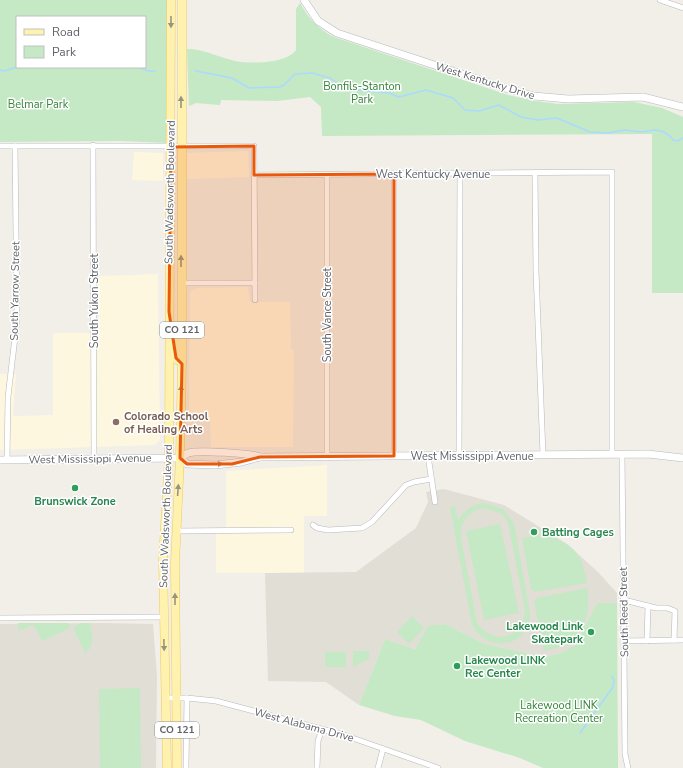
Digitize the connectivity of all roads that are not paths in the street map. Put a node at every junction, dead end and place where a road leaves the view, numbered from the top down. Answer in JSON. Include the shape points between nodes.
{"nodes":[{"id":1,"x":171,"y":0,"type":"edge"},
{"id":2,"x":182,"y":0,"type":"edge"},
{"id":3,"x":304,"y":0,"type":"edge"},
{"id":4,"x":660,"y":0,"type":"edge"},
{"id":5,"x":683,"y":8,"type":"edge"},
{"id":6,"x":683,"y":107,"type":"edge"},
{"id":7,"x":93,"y":145,"type":"junction"},
{"id":8,"x":0,"y":146,"type":"edge"},
{"id":9,"x":15,"y":146,"type":"junction"},
{"id":10,"x":171,"y":147,"type":"junction"},
{"id":11,"x":181,"y":147,"type":"junction"},
{"id":12,"x":460,"y":173,"type":"junction"},
{"id":13,"x":535,"y":173,"type":"junction"},
{"id":14,"x":394,"y":174,"type":"junction"},
{"id":15,"x":254,"y":175,"type":"junction"},
{"id":16,"x":327,"y":175,"type":"junction"},
{"id":17,"x":182,"y":283,"type":"junction"},
{"id":18,"x":254,"y":283,"type":"junction"},
{"id":19,"x":255,"y":300,"type":"dead end"},
{"id":20,"x":169,"y":312,"type":"junction"},
{"id":21,"x":182,"y":362,"type":"junction"},
{"id":22,"x":612,"y":454,"type":"junction"},
{"id":23,"x":622,"y":454,"type":"junction"},
{"id":24,"x":544,"y":455,"type":"junction"},
{"id":25,"x":327,"y":456,"type":"junction"},
{"id":26,"x":394,"y":456,"type":"junction"},
{"id":27,"x":428,"y":456,"type":"junction"},
{"id":28,"x":459,"y":456,"type":"junction"},
{"id":29,"x":260,"y":457,"type":"junction"},
{"id":30,"x":94,"y":458,"type":"junction"},
{"id":31,"x":169,"y":458,"type":"junction"},
{"id":32,"x":180,"y":458,"type":"junction"},
{"id":33,"x":683,"y":458,"type":"edge"},
{"id":34,"x":4,"y":460,"type":"edge"},
{"id":35,"x":431,"y":479,"type":"junction"},
{"id":36,"x":435,"y":502,"type":"dead end"},
{"id":37,"x":313,"y":525,"type":"dead end"},
{"id":38,"x":291,"y":530,"type":"dead end"},
{"id":39,"x":176,"y":531,"type":"junction"},
{"id":40,"x":624,"y":600,"type":"junction"},
{"id":41,"x":648,"y":606,"type":"junction"},
{"id":42,"x":163,"y":617,"type":"junction"},
{"id":43,"x":0,"y":618,"type":"edge"},
{"id":44,"x":674,"y":640,"type":"junction"},
{"id":45,"x":683,"y":640,"type":"edge"},
{"id":46,"x":624,"y":641,"type":"junction"},
{"id":47,"x":647,"y":641,"type":"junction"},
{"id":48,"x":176,"y":652,"type":"junction"},
{"id":49,"x":165,"y":698,"type":"junction"},
{"id":50,"x":176,"y":698,"type":"junction"},
{"id":51,"x":187,"y":698,"type":"junction"},
{"id":52,"x":322,"y":729,"type":"junction"},
{"id":53,"x":383,"y":749,"type":"junction"},
{"id":54,"x":167,"y":768,"type":"edge"},
{"id":55,"x":177,"y":768,"type":"edge"},
{"id":56,"x":186,"y":768,"type":"edge"},
{"id":57,"x":317,"y":768,"type":"edge"},
{"id":58,"x":378,"y":768,"type":"edge"},
{"id":59,"x":438,"y":768,"type":"edge"},
{"id":60,"x":628,"y":768,"type":"edge"}],
"edges":[{"from":1,"to":10,"type":"main road","name":"South Wadsworth Boulevard","number":"CO 121","one_way":true},
{"from":11,"to":2,"type":"main road","name":"South Wadsworth Boulevard","number":"CO 121","one_way":true},
{"from":3,"to":6,"type":"main road","name":"West Kentucky Drive","via":[[318,21],[342,35],[523,93],[568,99],[643,97]]},
{"from":4,"to":5,"type":"street"},
{"from":7,"to":9,"type":"street"},
{"from":7,"to":10,"type":"street"},
{"from":7,"to":30,"type":"street","name":"South Yukon Street"},
{"from":8,"to":9,"type":"street"},
{"from":9,"to":34,"type":"street","name":"South Yarrow Street","via":[[17,320],[8,392]]},
{"from":10,"to":11,"type":"street"},
{"from":10,"to":20,"type":"main road","name":"South Wadsworth Boulevard","number":"CO 121"},
{"from":11,"to":15,"type":"street","via":[[254,146]]},
{"from":17,"to":11,"type":"main road","name":"South Wadsworth Boulevard","number":"CO 121","one_way":true},
{"from":12,"to":13,"type":"street","name":"West Kentucky Avenue"},
{"from":12,"to":14,"type":"street","name":"West Kentucky Avenue"},
{"from":12,"to":28,"type":"street"},
{"from":13,"to":22,"type":"street","name":"West Kentucky Avenue","via":[[612,172]]},
{"from":13,"to":24,"type":"street","via":[[536,271]]},
{"from":14,"to":16,"type":"street","name":"West Kentucky Avenue"},
{"from":14,"to":26,"type":"street"},
{"from":15,"to":16,"type":"street","name":"West Kentucky Avenue"},
{"from":15,"to":18,"type":"street"},
{"from":16,"to":25,"type":"street","name":"South Vance Street"},
{"from":17,"to":18,"type":"street"},
{"from":17,"to":21,"type":"main road","name":"South Wadsworth Boulevard","number":"CO 121"},
{"from":18,"to":19,"type":"street"},
{"from":20,"to":21,"type":"main road","via":[[176,358]]},
{"from":20,"to":31,"type":"main road","name":"South Wadsworth Boulevard","number":"CO 121"},
{"from":32,"to":21,"type":"main road","name":"South Wadsworth Boulevard","number":"CO 121","one_way":true},
{"from":22,"to":23,"type":"main road","name":"West Mississippi Avenue"},
{"from":22,"to":24,"type":"main road","name":"West Mississippi Avenue"},
{"from":23,"to":33,"type":"main road","name":"West Mississippi Avenue"},
{"from":23,"to":40,"type":"street","name":"South Reed Street"},
{"from":24,"to":28,"type":"main road","name":"West Mississippi Avenue"},
{"from":25,"to":26,"type":"main road","name":"West Mississippi Avenue"},
{"from":25,"to":29,"type":"main road","name":"West Mississippi Avenue"},
{"from":26,"to":27,"type":"main road","name":"West Mississippi Avenue"},
{"from":27,"to":28,"type":"main road","name":"West Mississippi Avenue"},
{"from":27,"to":35,"type":"street"},
{"from":29,"to":32,"type":"main road","name":"West Mississippi Avenue","via":[[240,453],[189,453]]},
{"from":32,"to":29,"type":"main road","name":"West Mississippi Avenue","one_way":true,"via":[[187,464],[209,465],[242,462]]},
{"from":30,"to":31,"type":"main road","name":"West Mississippi Avenue"},
{"from":30,"to":34,"type":"main road","name":"West Mississippi Avenue"},
{"from":31,"to":32,"type":"main road","name":"West Mississippi Avenue"},
{"from":31,"to":42,"type":"main road","name":"South Wadsworth Boulevard","number":"CO 121","via":[[163,543]]},
{"from":39,"to":32,"type":"main road","name":"South Wadsworth Boulevard","number":"CO 121","one_way":true},
{"from":35,"to":36,"type":"street"},
{"from":35,"to":37,"type":"street","via":[[406,485],[372,522],[362,528],[328,530]]},
{"from":38,"to":39,"type":"street"},
{"from":48,"to":39,"type":"main road","name":"South Wadsworth Boulevard","number":"CO 121","one_way":true},
{"from":40,"to":41,"type":"street"},
{"from":40,"to":46,"type":"street","name":"South Reed Street"},
{"from":41,"to":44,"type":"street","via":[[675,611]]},
{"from":41,"to":47,"type":"street"},
{"from":42,"to":43,"type":"street"},
{"from":42,"to":48,"type":"main road","via":[[169,619]]},
{"from":42,"to":49,"type":"main road","name":"South Wadsworth Boulevard","number":"CO 121","one_way":true},
{"from":44,"to":45,"type":"street"},
{"from":44,"to":47,"type":"street"},
{"from":46,"to":47,"type":"street"},
{"from":46,"to":60,"type":"street","name":"South Reed Street","via":[[625,754]]},
{"from":48,"to":50,"type":"main road","name":"South Wadsworth Boulevard","number":"CO 121"},
{"from":49,"to":50,"type":"street","name":"West Alabama Drive"},
{"from":49,"to":54,"type":"main road","name":"South Wadsworth Boulevard","number":"CO 121"},
{"from":50,"to":51,"type":"street","name":"West Alabama Drive"},
{"from":50,"to":55,"type":"main road","name":"South Wadsworth Boulevard","number":"CO 121"},
{"from":51,"to":52,"type":"street","name":"West Alabama Drive","via":[[216,701]]},
{"from":51,"to":56,"type":"street"},
{"from":52,"to":53,"type":"street","name":"West Alabama Drive"},
{"from":52,"to":57,"type":"street","via":[[318,740]]},
{"from":53,"to":58,"type":"street"},
{"from":53,"to":59,"type":"street","name":"West Alabama Drive"}]}
